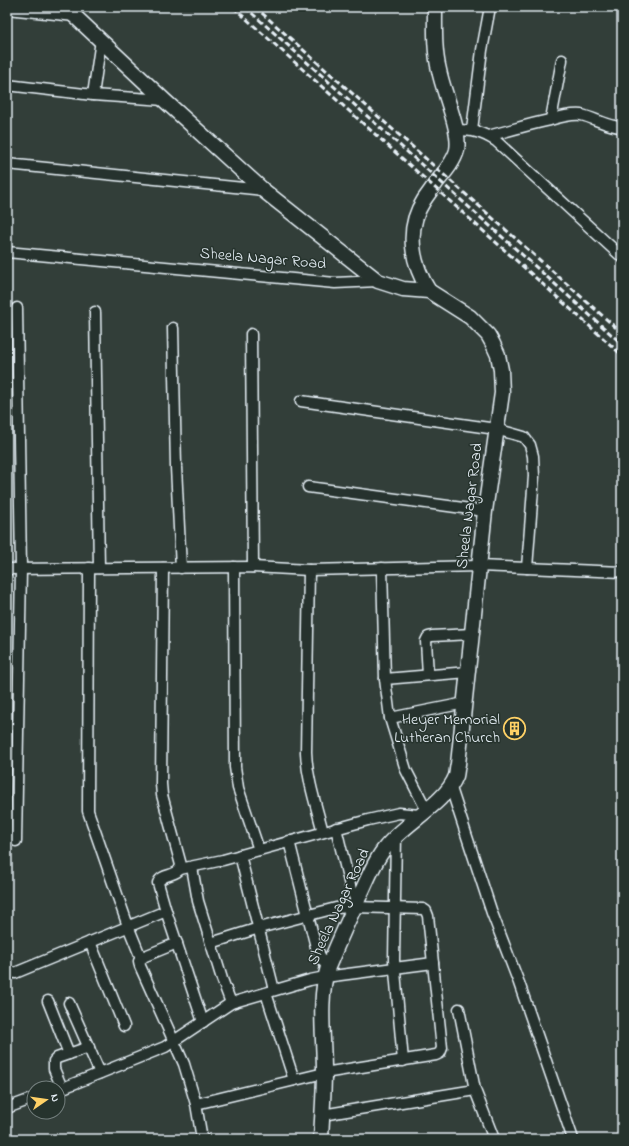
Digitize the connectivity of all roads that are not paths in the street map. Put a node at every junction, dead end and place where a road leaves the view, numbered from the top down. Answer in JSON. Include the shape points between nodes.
{"nodes":[{"id":1,"x":435,"y":7,"type":"edge"},
{"id":2,"x":490,"y":7,"type":"edge"},
{"id":3,"x":7,"y":10,"type":"edge"},
{"id":4,"x":70,"y":12,"type":"edge"},
{"id":5,"x":101,"y":40,"type":"junction"},
{"id":6,"x":562,"y":60,"type":"dead end"},
{"id":7,"x":7,"y":85,"type":"edge"},
{"id":8,"x":93,"y":94,"type":"junction"},
{"id":9,"x":164,"y":100,"type":"junction"},
{"id":10,"x":551,"y":119,"type":"junction"},
{"id":11,"x":622,"y":127,"type":"edge"},
{"id":12,"x":456,"y":130,"type":"junction"},
{"id":13,"x":472,"y":130,"type":"junction"},
{"id":14,"x":488,"y":136,"type":"junction"},
{"id":15,"x":7,"y":164,"type":"edge"},
{"id":16,"x":263,"y":190,"type":"junction"},
{"id":17,"x":7,"y":252,"type":"edge"},
{"id":18,"x":622,"y":257,"type":"edge"},
{"id":19,"x":378,"y":281,"type":"junction"},
{"id":20,"x":429,"y":291,"type":"junction"},
{"id":21,"x":17,"y":308,"type":"dead end"},
{"id":22,"x":95,"y":312,"type":"dead end"},
{"id":23,"x":173,"y":328,"type":"dead end"},
{"id":24,"x":251,"y":334,"type":"dead end"},
{"id":25,"x":301,"y":401,"type":"dead end"},
{"id":26,"x":496,"y":428,"type":"junction"},
{"id":27,"x":308,"y":486,"type":"dead end"},
{"id":28,"x":484,"y":510,"type":"junction"},
{"id":29,"x":480,"y":566,"type":"junction"},
{"id":30,"x":234,"y":567,"type":"junction"},
{"id":31,"x":253,"y":567,"type":"junction"},
{"id":32,"x":89,"y":568,"type":"junction"},
{"id":33,"x":100,"y":568,"type":"junction"},
{"id":34,"x":164,"y":568,"type":"junction"},
{"id":35,"x":181,"y":568,"type":"junction"},
{"id":36,"x":382,"y":568,"type":"junction"},
{"id":37,"x":527,"y":568,"type":"junction"},
{"id":38,"x":7,"y":569,"type":"edge"},
{"id":39,"x":21,"y":569,"type":"junction"},
{"id":40,"x":308,"y":570,"type":"junction"},
{"id":41,"x":622,"y":572,"type":"edge"},
{"id":42,"x":472,"y":634,"type":"junction"},
{"id":43,"x":468,"y":672,"type":"junction"},
{"id":44,"x":428,"y":675,"type":"junction"},
{"id":45,"x":385,"y":679,"type":"junction"},
{"id":46,"x":465,"y":703,"type":"junction"},
{"id":47,"x":390,"y":718,"type":"junction"},
{"id":48,"x":450,"y":785,"type":"junction"},
{"id":49,"x":423,"y":812,"type":"junction"},
{"id":50,"x":336,"y":828,"type":"junction"},
{"id":51,"x":323,"y":832,"type":"junction"},
{"id":52,"x":396,"y":835,"type":"junction"},
{"id":53,"x":16,"y":841,"type":"dead end"},
{"id":54,"x":289,"y":841,"type":"junction"},
{"id":55,"x":259,"y":850,"type":"junction"},
{"id":56,"x":240,"y":855,"type":"junction"},
{"id":57,"x":192,"y":867,"type":"junction"},
{"id":58,"x":180,"y":869,"type":"junction"},
{"id":59,"x":355,"y":904,"type":"junction"},
{"id":60,"x":395,"y":909,"type":"junction"},
{"id":61,"x":166,"y":911,"type":"junction"},
{"id":62,"x":308,"y":916,"type":"junction"},
{"id":63,"x":128,"y":926,"type":"junction"},
{"id":64,"x":259,"y":928,"type":"junction"},
{"id":65,"x":90,"y":942,"type":"junction"},
{"id":66,"x":176,"y":943,"type":"junction"},
{"id":67,"x":211,"y":943,"type":"junction"},
{"id":68,"x":141,"y":958,"type":"junction"},
{"id":69,"x":433,"y":963,"type":"junction"},
{"id":70,"x":394,"y":968,"type":"junction"},
{"id":71,"x":326,"y":972,"type":"junction"},
{"id":72,"x":15,"y":973,"type":"dead end"},
{"id":73,"x":270,"y":992,"type":"junction"},
{"id":74,"x":48,"y":1001,"type":"dead end"},
{"id":75,"x":69,"y":1003,"type":"dead end"},
{"id":76,"x":231,"y":1003,"type":"junction"},
{"id":77,"x":459,"y":1009,"type":"dead end"},
{"id":78,"x":202,"y":1022,"type":"junction"},
{"id":79,"x":124,"y":1026,"type":"dead end"},
{"id":80,"x":174,"y":1041,"type":"junction"},
{"id":81,"x":88,"y":1046,"type":"junction"},
{"id":82,"x":69,"y":1054,"type":"junction"},
{"id":83,"x":403,"y":1061,"type":"junction"},
{"id":84,"x":100,"y":1073,"type":"junction"},
{"id":85,"x":324,"y":1073,"type":"junction"},
{"id":86,"x":57,"y":1080,"type":"edge"},
{"id":87,"x":294,"y":1080,"type":"junction"},
{"id":88,"x":66,"y":1087,"type":"edge"},
{"id":89,"x":475,"y":1090,"type":"junction"},
{"id":90,"x":26,"y":1101,"type":"edge"},
{"id":91,"x":196,"y":1104,"type":"junction"},
{"id":92,"x":7,"y":1108,"type":"edge"},
{"id":93,"x":322,"y":1114,"type":"junction"},
{"id":94,"x":202,"y":1139,"type":"edge"},
{"id":95,"x":321,"y":1139,"type":"edge"},
{"id":96,"x":494,"y":1139,"type":"edge"},
{"id":97,"x":573,"y":1139,"type":"edge"}],
"edges":[{"from":1,"to":12,"type":"main road","via":[[438,68]]},
{"from":2,"to":13,"type":"street"},
{"from":3,"to":4,"type":"street"},
{"from":4,"to":5,"type":"main road"},
{"from":5,"to":8,"type":"street"},
{"from":5,"to":9,"type":"main road"},
{"from":6,"to":10,"type":"street"},
{"from":7,"to":8,"type":"street"},
{"from":8,"to":9,"type":"street"},
{"from":9,"to":16,"type":"main road"},
{"from":10,"to":11,"type":"street","via":[[581,116]]},
{"from":10,"to":14,"type":"street"},
{"from":12,"to":13,"type":"street"},
{"from":12,"to":20,"type":"main road","via":[[457,150],[451,163],[423,201],[414,221],[412,237],[417,267]]},
{"from":13,"to":14,"type":"street"},
{"from":14,"to":18,"type":"street"},
{"from":15,"to":16,"type":"street"},
{"from":16,"to":19,"type":"main road"},
{"from":17,"to":19,"type":"street","name":"Sheela Nagar Road","via":[[335,283]]},
{"from":19,"to":20,"type":"main road","name":"Sheela Nagar Road","via":[[403,289]]},
{"from":20,"to":26,"type":"main road","name":"Sheela Nagar Road","via":[[470,317],[488,335],[493,344],[498,355],[502,383]]},
{"from":21,"to":39,"type":"street"},
{"from":22,"to":33,"type":"street"},
{"from":23,"to":35,"type":"street"},
{"from":24,"to":31,"type":"street"},
{"from":25,"to":26,"type":"street"},
{"from":26,"to":28,"type":"main road","name":"Sheela Nagar Road"},
{"from":26,"to":37,"type":"street","via":[[524,437],[533,456],[534,476]]},
{"from":27,"to":28,"type":"street"},
{"from":28,"to":29,"type":"main road","name":"Sheela Nagar Road"},
{"from":29,"to":36,"type":"street"},
{"from":29,"to":37,"type":"street"},
{"from":29,"to":42,"type":"main road","name":"Sheela Nagar Road"},
{"from":30,"to":31,"type":"street"},
{"from":30,"to":35,"type":"street"},
{"from":30,"to":55,"type":"street","via":[[235,767],[238,788]]},
{"from":31,"to":40,"type":"street"},
{"from":32,"to":33,"type":"street"},
{"from":32,"to":39,"type":"street"},
{"from":32,"to":63,"type":"street","via":[[88,811]]},
{"from":33,"to":34,"type":"street"},
{"from":34,"to":35,"type":"street"},
{"from":34,"to":58,"type":"street","via":[[161,784]]},
{"from":36,"to":40,"type":"street"},
{"from":36,"to":45,"type":"street"},
{"from":37,"to":41,"type":"street"},
{"from":38,"to":39,"type":"street"},
{"from":39,"to":53,"type":"street"},
{"from":40,"to":51,"type":"street","via":[[306,766]]},
{"from":42,"to":43,"type":"main road","name":"Sheela Nagar Road"},
{"from":42,"to":44,"type":"street","via":[[428,637]]},
{"from":43,"to":44,"type":"street"},
{"from":43,"to":46,"type":"main road","name":"Sheela Nagar Road"},
{"from":44,"to":45,"type":"street"},
{"from":45,"to":47,"type":"street"},
{"from":46,"to":47,"type":"street"},
{"from":46,"to":48,"type":"main road","name":"Sheela Nagar Road","via":[[456,775]]},
{"from":47,"to":49,"type":"street","via":[[406,770]]},
{"from":48,"to":49,"type":"main road","name":"Sheela Nagar Road","via":[[438,800]]},
{"from":48,"to":97,"type":"street","via":[[492,913]]},
{"from":49,"to":50,"type":"street","via":[[399,813]]},
{"from":49,"to":52,"type":"main road","name":"Sheela Nagar Road"},
{"from":50,"to":51,"type":"street"},
{"from":50,"to":59,"type":"street"},
{"from":51,"to":54,"type":"street"},
{"from":52,"to":59,"type":"main road","name":"Sheela Nagar Road","via":[[375,863]]},
{"from":52,"to":60,"type":"street"},
{"from":54,"to":55,"type":"street"},
{"from":54,"to":62,"type":"street"},
{"from":55,"to":56,"type":"street"},
{"from":56,"to":57,"type":"street"},
{"from":56,"to":64,"type":"street"},
{"from":57,"to":58,"type":"street"},
{"from":57,"to":67,"type":"street","via":[[196,892]]},
{"from":58,"to":61,"type":"street","via":[[176,873],[162,877],[158,883]]},
{"from":59,"to":60,"type":"street"},
{"from":59,"to":62,"type":"street"},
{"from":59,"to":71,"type":"main road","name":"Sheela Nagar Road"},
{"from":60,"to":69,"type":"street","via":[[426,911]]},
{"from":60,"to":70,"type":"street"},
{"from":61,"to":63,"type":"street"},
{"from":61,"to":66,"type":"street"},
{"from":62,"to":64,"type":"street"},
{"from":62,"to":71,"type":"street"},
{"from":63,"to":65,"type":"street"},
{"from":63,"to":68,"type":"street"},
{"from":64,"to":67,"type":"street"},
{"from":64,"to":73,"type":"street"},
{"from":65,"to":72,"type":"street"},
{"from":65,"to":79,"type":"street"},
{"from":66,"to":68,"type":"street"},
{"from":66,"to":78,"type":"street"},
{"from":67,"to":76,"type":"street"},
{"from":68,"to":80,"type":"street","via":[[140,966]]},
{"from":69,"to":70,"type":"street"},
{"from":69,"to":83,"type":"street","via":[[442,1048],[436,1055]]},
{"from":70,"to":71,"type":"street"},
{"from":70,"to":83,"type":"street"},
{"from":71,"to":73,"type":"street"},
{"from":71,"to":85,"type":"main road","name":"Sheela Nagar Road","via":[[323,1004]]},
{"from":73,"to":76,"type":"street"},
{"from":73,"to":87,"type":"street"},
{"from":74,"to":82,"type":"street"},
{"from":75,"to":81,"type":"street"},
{"from":76,"to":78,"type":"street"},
{"from":77,"to":89,"type":"street"},
{"from":78,"to":80,"type":"street"},
{"from":80,"to":84,"type":"street"},
{"from":80,"to":91,"type":"street"},
{"from":81,"to":82,"type":"street"},
{"from":81,"to":84,"type":"street"},
{"from":82,"to":86,"type":"street","via":[[54,1060]]},
{"from":83,"to":85,"type":"street"},
{"from":84,"to":88,"type":"street"},
{"from":85,"to":87,"type":"street"},
{"from":85,"to":93,"type":"main road","name":"Sheela Nagar Road"},
{"from":87,"to":91,"type":"street"},
{"from":89,"to":93,"type":"street"},
{"from":89,"to":96,"type":"street"},
{"from":90,"to":92,"type":"street"},
{"from":91,"to":94,"type":"street"},
{"from":93,"to":95,"type":"main road","name":"Sheela Nagar Road"}]}
